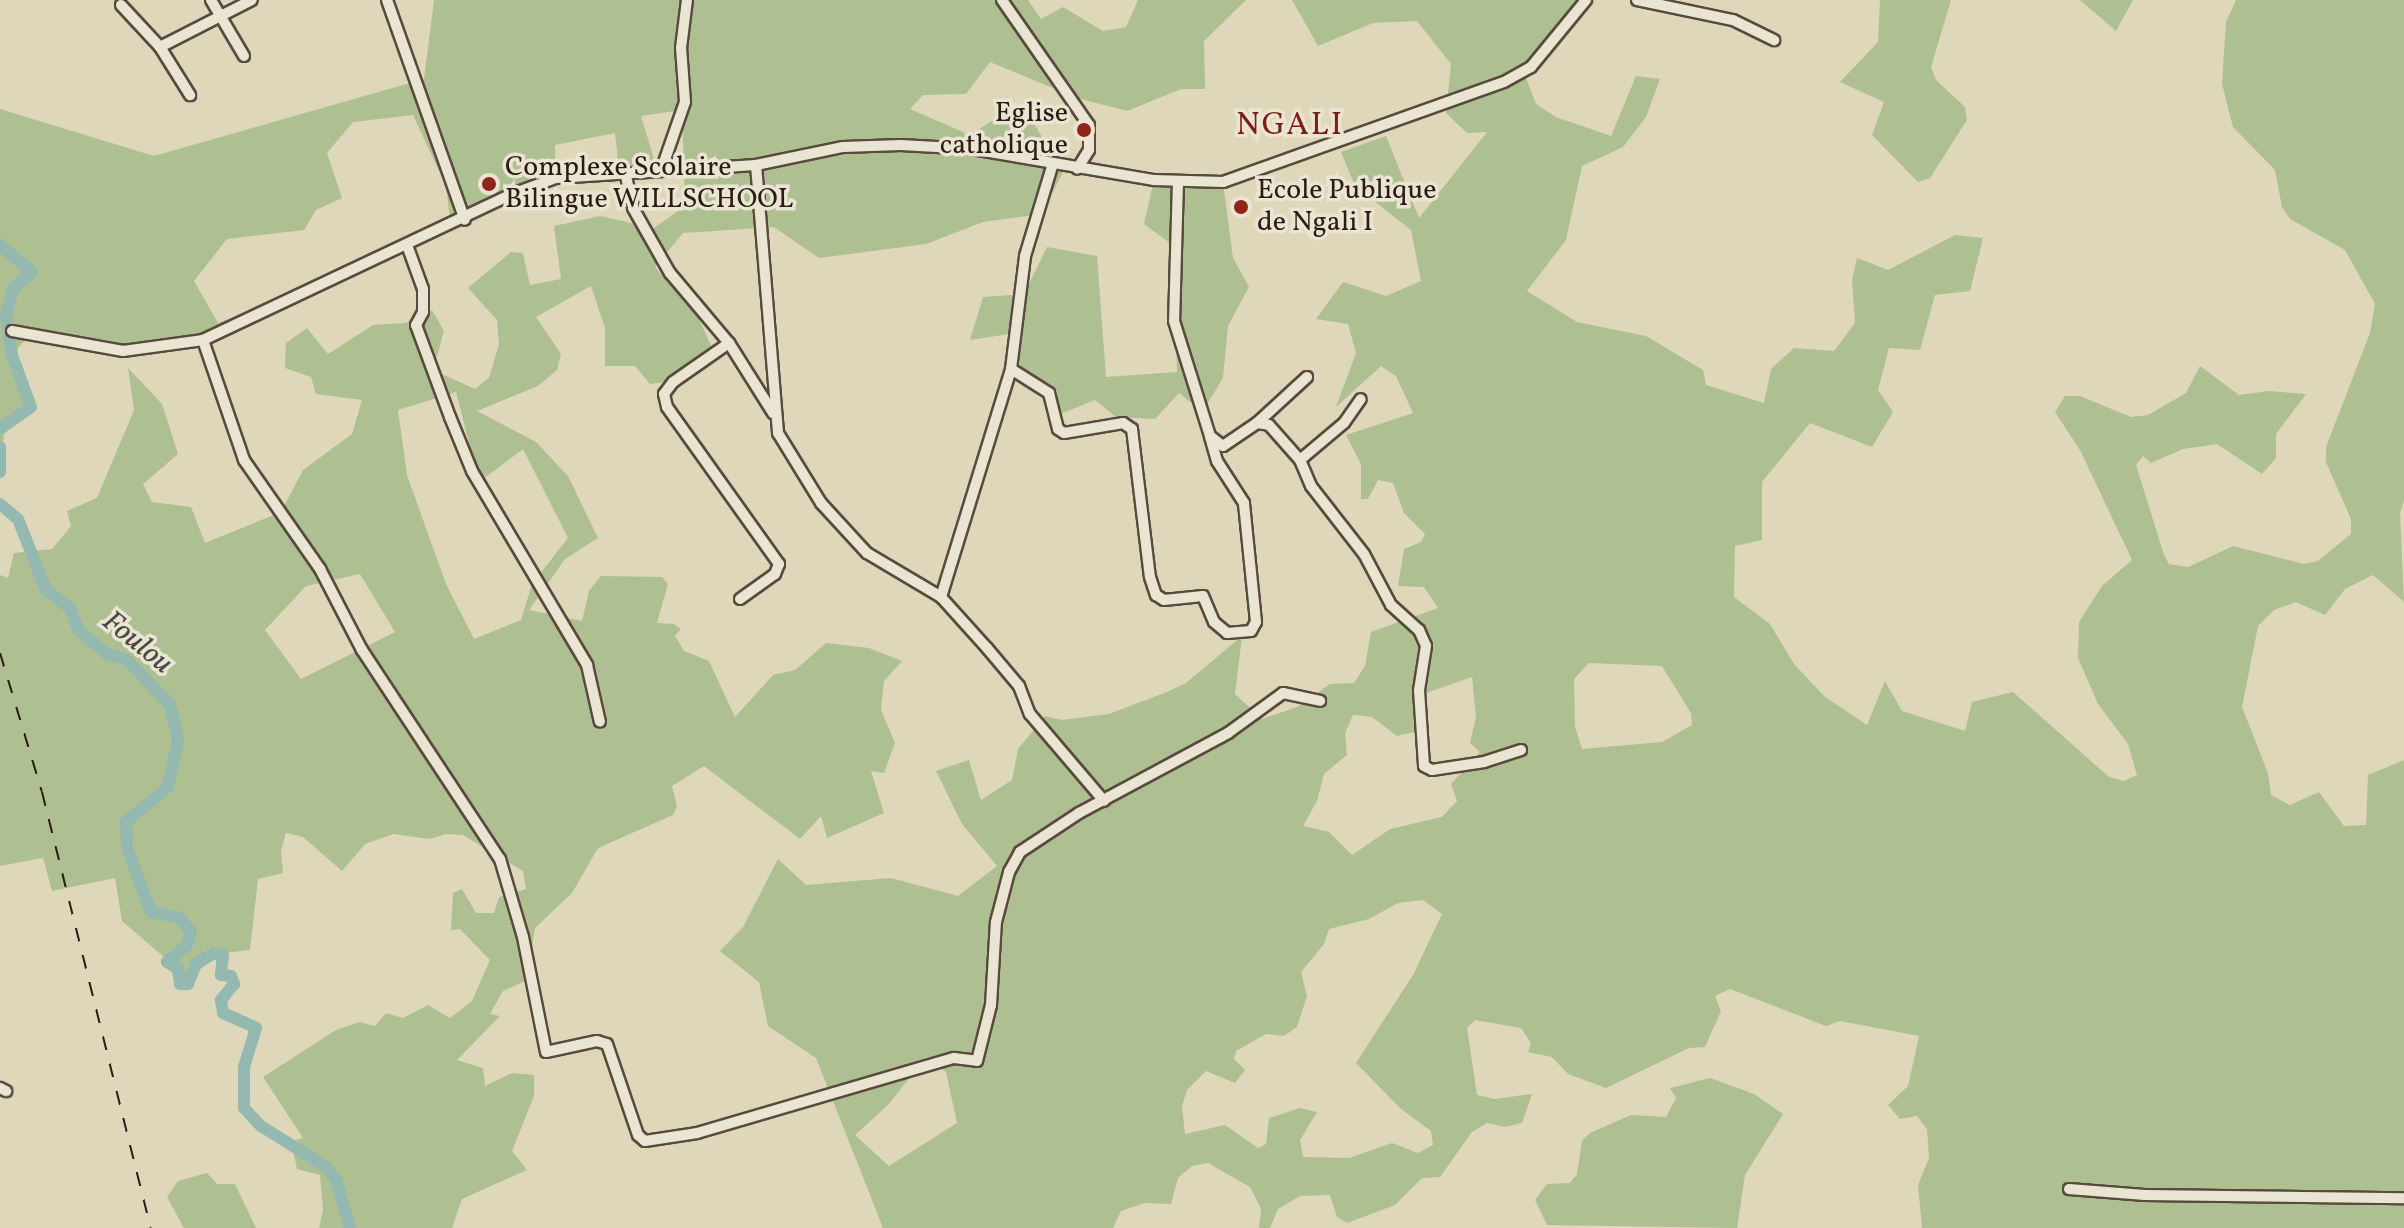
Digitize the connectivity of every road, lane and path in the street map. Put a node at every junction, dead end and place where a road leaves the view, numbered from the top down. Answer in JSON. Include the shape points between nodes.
{"nodes":[{"id":1,"x":211,"y":0,"type":"edge"},
{"id":2,"x":252,"y":0,"type":"edge"},
{"id":3,"x":387,"y":0,"type":"edge"},
{"id":4,"x":687,"y":0,"type":"edge"},
{"id":5,"x":1002,"y":0,"type":"edge"},
{"id":6,"x":1586,"y":0,"type":"edge"},
{"id":7,"x":1643,"y":1,"type":"edge"},
{"id":8,"x":121,"y":5,"type":"dead end"},
{"id":9,"x":221,"y":18,"type":"junction"},
{"id":10,"x":1774,"y":40,"type":"dead end"},
{"id":11,"x":160,"y":47,"type":"junction"},
{"id":12,"x":244,"y":56,"type":"dead end"},
{"id":13,"x":190,"y":95,"type":"dead end"},
{"id":14,"x":1053,"y":163,"type":"junction"},
{"id":15,"x":756,"y":165,"type":"junction"},
{"id":16,"x":662,"y":168,"type":"junction"},
{"id":17,"x":1077,"y":169,"type":"junction"},
{"id":18,"x":625,"y":172,"type":"junction"},
{"id":19,"x":1178,"y":181,"type":"junction"},
{"id":20,"x":465,"y":220,"type":"junction"},
{"id":21,"x":407,"y":245,"type":"junction"},
{"id":22,"x":6,"y":332,"type":"edge"},
{"id":23,"x":203,"y":340,"type":"junction"},
{"id":24,"x":729,"y":343,"type":"junction"},
{"id":25,"x":1011,"y":369,"type":"junction"},
{"id":26,"x":1307,"y":377,"type":"dead end"},
{"id":27,"x":1361,"y":399,"type":"dead end"},
{"id":28,"x":776,"y":417,"type":"junction"},
{"id":29,"x":1257,"y":423,"type":"junction"},
{"id":30,"x":1210,"y":436,"type":"junction"},
{"id":31,"x":1300,"y":460,"type":"junction"},
{"id":32,"x":941,"y":597,"type":"junction"},
{"id":33,"x":740,"y":599,"type":"dead end"},
{"id":34,"x":1320,"y":701,"type":"dead end"},
{"id":35,"x":600,"y":722,"type":"dead end"},
{"id":36,"x":1521,"y":750,"type":"dead end"},
{"id":37,"x":1104,"y":801,"type":"junction"},
{"id":38,"x":2069,"y":1189,"type":"dead end"},
{"id":39,"x":2404,"y":1198,"type":"edge"}],
"edges":[{"from":1,"to":9,"type":"street"},
{"from":2,"to":9,"type":"street"},
{"from":3,"to":20,"type":"street"},
{"from":4,"to":16,"type":"street","via":[[681,48],[685,102]]},
{"from":5,"to":17,"type":"street","via":[[1089,125],[1089,150]]},
{"from":6,"to":19,"type":"street","via":[[1531,67],[1504,82],[1223,182]]},
{"from":7,"to":10,"type":"street","via":[[1733,20]]},
{"from":8,"to":11,"type":"street"},
{"from":9,"to":11,"type":"street"},
{"from":9,"to":12,"type":"street"},
{"from":11,"to":13,"type":"street"},
{"from":14,"to":15,"type":"street","via":[[972,149],[901,145],[843,147]]},
{"from":14,"to":17,"type":"street"},
{"from":14,"to":25,"type":"street","via":[[1025,256]]},
{"from":15,"to":16,"type":"street"},
{"from":15,"to":28,"type":"street"},
{"from":16,"to":18,"type":"street"},
{"from":17,"to":19,"type":"street"},
{"from":18,"to":20,"type":"street","via":[[556,178]]},
{"from":18,"to":24,"type":"street","via":[[633,208],[670,273]]},
{"from":19,"to":30,"type":"street","via":[[1174,321]]},
{"from":20,"to":21,"type":"street"},
{"from":21,"to":23,"type":"street"},
{"from":21,"to":35,"type":"street","via":[[423,289],[423,312],[416,325],[455,431],[472,471],[587,665]]},
{"from":22,"to":23,"type":"street","via":[[123,351]]},
{"from":23,"to":37,"type":"street","via":[[244,460],[320,569],[362,650],[500,859],[523,937],[546,1052],[597,1041],[607,1044],[638,1135],[645,1141],[697,1133],[954,1058],[977,1061],[991,1005],[996,922],[1009,872],[1020,852]]},
{"from":24,"to":28,"type":"street"},
{"from":24,"to":33,"type":"street","via":[[664,394],[667,407],[779,564],[775,574]]},
{"from":25,"to":30,"type":"street","via":[[1049,393],[1058,429],[1064,433],[1123,423],[1132,429],[1156,595],[1164,600],[1203,596],[1214,622],[1227,633],[1251,631],[1256,622],[1244,503],[1217,461]]},
{"from":25,"to":32,"type":"street"},
{"from":26,"to":29,"type":"street"},
{"from":27,"to":31,"type":"street","via":[[1344,423]]},
{"from":28,"to":32,"type":"street","via":[[778,433],[821,503],[867,553]]},
{"from":29,"to":30,"type":"street","via":[[1223,446]]},
{"from":29,"to":31,"type":"street","via":[[1269,425]]},
{"from":31,"to":36,"type":"street","via":[[1311,486],[1364,554],[1391,605],[1419,630],[1426,646],[1419,690],[1424,766],[1432,770],[1484,762]]},
{"from":32,"to":37,"type":"street","via":[[1019,686],[1030,714]]},
{"from":34,"to":37,"type":"street","via":[[1283,693],[1228,733]]},
{"from":38,"to":39,"type":"street"}]}
